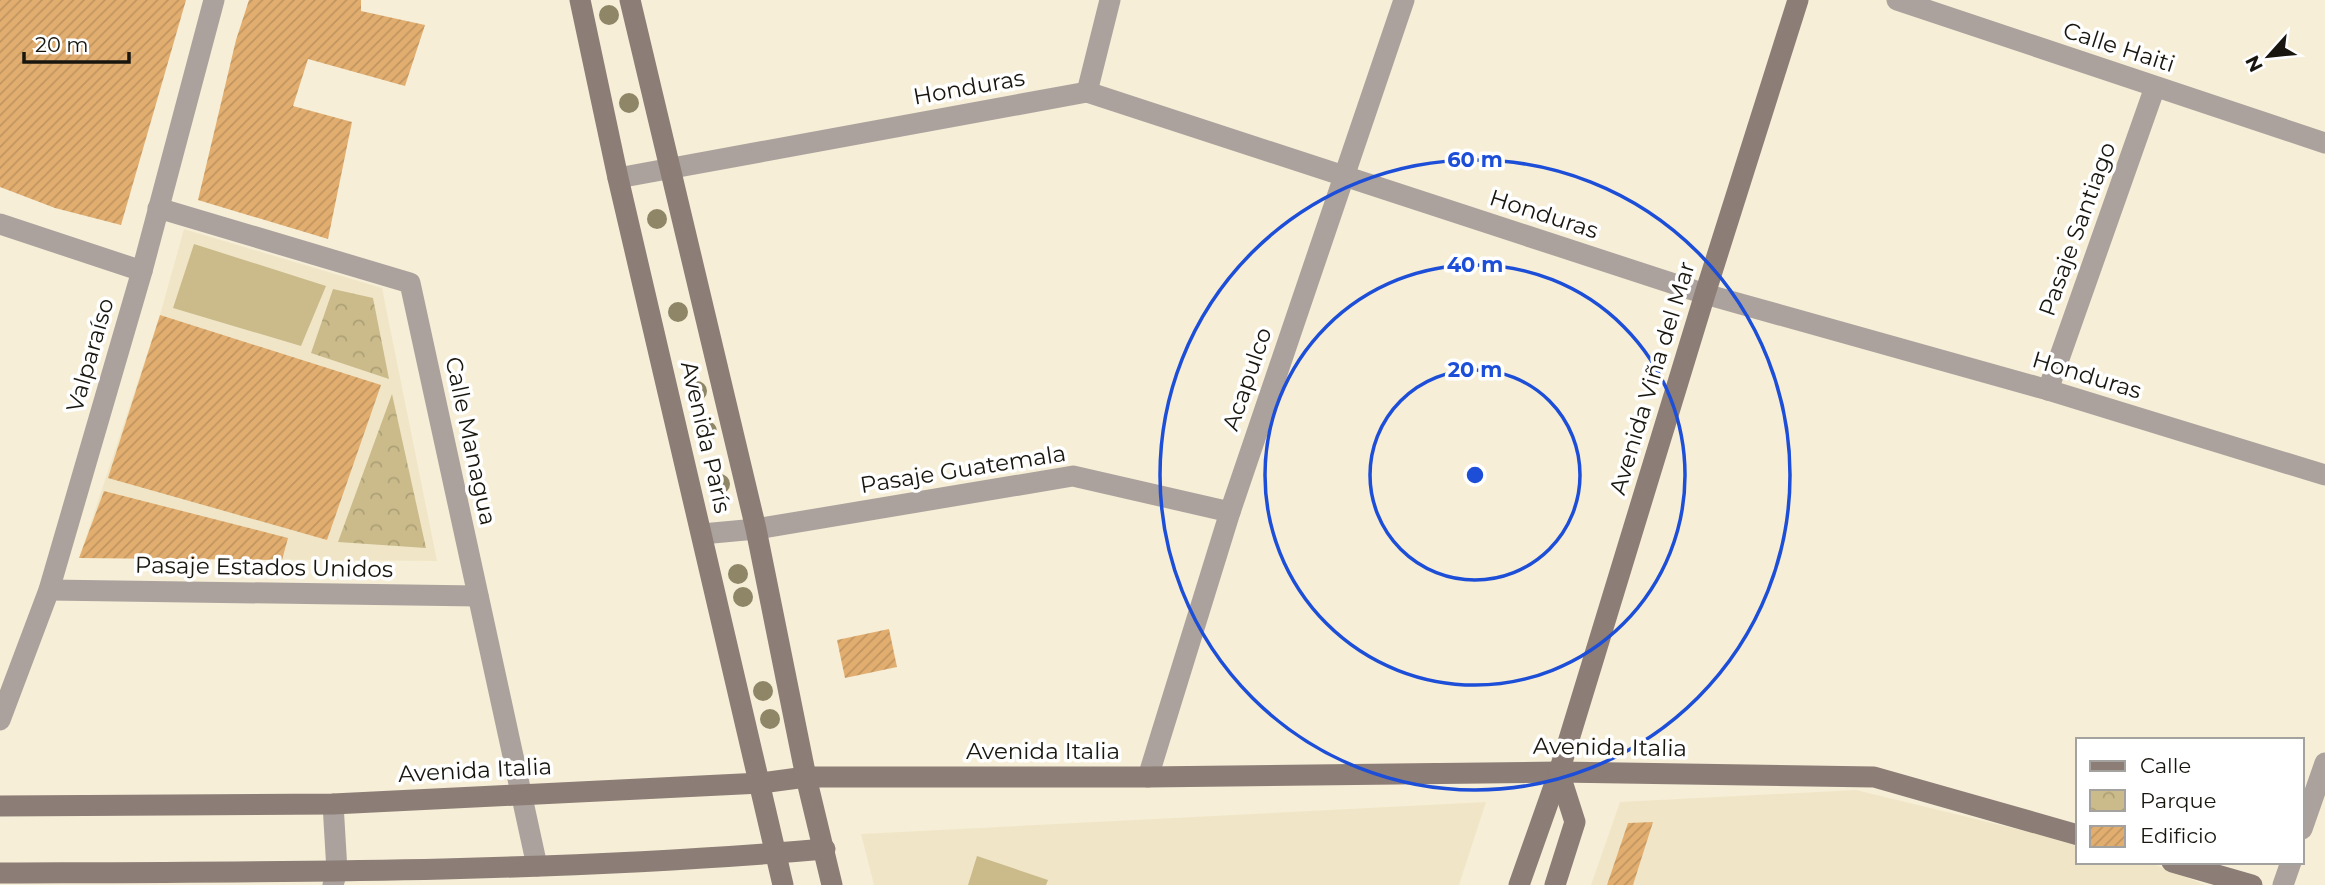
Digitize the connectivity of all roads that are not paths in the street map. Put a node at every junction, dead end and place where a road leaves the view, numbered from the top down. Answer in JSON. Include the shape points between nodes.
{"nodes":[{"id":1,"x":214,"y":0,"type":"edge"},
{"id":2,"x":580,"y":0,"type":"edge"},
{"id":3,"x":630,"y":0,"type":"edge"},
{"id":4,"x":1110,"y":0,"type":"edge"},
{"id":5,"x":1404,"y":0,"type":"edge"},
{"id":6,"x":1798,"y":0,"type":"edge"},
{"id":7,"x":1897,"y":0,"type":"edge"},
{"id":8,"x":2155,"y":87,"type":"junction"},
{"id":9,"x":1087,"y":92,"type":"junction"},
{"id":10,"x":2325,"y":143,"type":"edge"},
{"id":11,"x":669,"y":169,"type":"junction"},
{"id":12,"x":1343,"y":176,"type":"junction"},
{"id":13,"x":618,"y":178,"type":"junction"},
{"id":14,"x":158,"y":208,"type":"junction"},
{"id":15,"x":0,"y":224,"type":"edge"},
{"id":16,"x":142,"y":271,"type":"junction"},
{"id":17,"x":1705,"y":294,"type":"junction"},
{"id":18,"x":2048,"y":390,"type":"junction"},
{"id":19,"x":2325,"y":475,"type":"edge"},
{"id":20,"x":1230,"y":512,"type":"junction"},
{"id":21,"x":756,"y":529,"type":"junction"},
{"id":22,"x":702,"y":534,"type":"junction"},
{"id":23,"x":48,"y":590,"type":"junction"},
{"id":24,"x":478,"y":596,"type":"junction"},
{"id":25,"x":0,"y":720,"type":"edge"},
{"id":26,"x":2325,"y":763,"type":"edge"},
{"id":27,"x":1559,"y":772,"type":"junction"},
{"id":28,"x":806,"y":777,"type":"junction"},
{"id":29,"x":1148,"y":777,"type":"junction"},
{"id":30,"x":761,"y":783,"type":"junction"},
{"id":31,"x":522,"y":794,"type":"junction"},
{"id":32,"x":333,"y":804,"type":"junction"},
{"id":33,"x":0,"y":806,"type":"edge"},
{"id":34,"x":2304,"y":823,"type":"edge"},
{"id":35,"x":2076,"y":834,"type":"edge"},
{"id":36,"x":825,"y":849,"type":"junction"},
{"id":37,"x":775,"y":853,"type":"junction"},
{"id":38,"x":2179,"y":864,"type":"edge"},
{"id":39,"x":2290,"y":864,"type":"edge"},
{"id":40,"x":537,"y":866,"type":"junction"},
{"id":41,"x":0,"y":873,"type":"edge"},
{"id":42,"x":335,"y":878,"type":"edge"},
{"id":43,"x":783,"y":885,"type":"edge"},
{"id":44,"x":832,"y":885,"type":"edge"},
{"id":45,"x":1519,"y":885,"type":"edge"},
{"id":46,"x":1555,"y":885,"type":"edge"},
{"id":47,"x":2252,"y":885,"type":"edge"},
{"id":48,"x":2283,"y":885,"type":"edge"}],
"edges":[{"from":1,"to":14,"type":"street","name":"Valparaíso"},
{"from":2,"to":13,"type":"street","name":"Avenida París"},
{"from":3,"to":11,"type":"street","name":"Avenida París"},
{"from":4,"to":9,"type":"street"},
{"from":5,"to":12,"type":"street","name":"Acapulco"},
{"from":6,"to":17,"type":"street","name":"Avenida Viña del Mar"},
{"from":7,"to":8,"type":"street","name":"Calle Haiti"},
{"from":8,"to":10,"type":"street","name":"Calle Haiti"},
{"from":8,"to":18,"type":"street","name":"Pasaje Santiago"},
{"from":9,"to":11,"type":"street","name":"Honduras"},
{"from":9,"to":12,"type":"street","name":"Honduras"},
{"from":11,"to":13,"type":"street","name":"Honduras"},
{"from":11,"to":21,"type":"street","name":"Avenida París"},
{"from":12,"to":17,"type":"street","name":"Honduras"},
{"from":12,"to":20,"type":"street","name":"Acapulco"},
{"from":13,"to":22,"type":"street","name":"Avenida París"},
{"from":14,"to":16,"type":"street","name":"Valparaíso"},
{"from":14,"to":24,"type":"street","name":"Calle Managua","via":[[410,283]]},
{"from":15,"to":16,"type":"street"},
{"from":16,"to":23,"type":"street","name":"Valparaíso"},
{"from":17,"to":18,"type":"street","name":"Honduras"},
{"from":17,"to":27,"type":"street","name":"Avenida Viña del Mar"},
{"from":18,"to":19,"type":"street","name":"Honduras"},
{"from":20,"to":21,"type":"street","name":"Pasaje Guatemala","via":[[1073,476]]},
{"from":20,"to":29,"type":"street","name":"Acapulco"},
{"from":21,"to":22,"type":"street","name":"Pasaje Guatemala"},
{"from":21,"to":28,"type":"street","name":"Avenida París"},
{"from":22,"to":30,"type":"street","name":"Avenida París"},
{"from":23,"to":24,"type":"street","name":"Pasaje Estados Unidos"},
{"from":23,"to":25,"type":"street","name":"Valparaíso"},
{"from":24,"to":31,"type":"street","name":"Calle Managua"},
{"from":26,"to":34,"type":"street"},
{"from":27,"to":29,"type":"street","name":"Avenida Italia"},
{"from":27,"to":35,"type":"street","name":"Avenida Italia","via":[[1874,777]]},
{"from":27,"to":45,"type":"street","name":"Avenida Viña del Mar"},
{"from":27,"to":46,"type":"street","via":[[1575,822]]},
{"from":28,"to":29,"type":"street","name":"Avenida Italia"},
{"from":28,"to":30,"type":"street","name":"Avenida Italia"},
{"from":28,"to":36,"type":"street","name":"Avenida París"},
{"from":30,"to":31,"type":"street","name":"Avenida Italia"},
{"from":30,"to":37,"type":"street","name":"Avenida París"},
{"from":31,"to":32,"type":"street","name":"Avenida Italia"},
{"from":31,"to":40,"type":"street","name":"Calle Managua"},
{"from":32,"to":33,"type":"street","name":"Avenida Italia"},
{"from":32,"to":42,"type":"street"},
{"from":36,"to":37,"type":"street"},
{"from":36,"to":44,"type":"street","name":"Avenida París"},
{"from":37,"to":40,"type":"street"},
{"from":37,"to":43,"type":"street","name":"Avenida París"},
{"from":38,"to":47,"type":"street"},
{"from":39,"to":48,"type":"street"},
{"from":40,"to":42,"type":"street"},
{"from":41,"to":42,"type":"street"}]}
